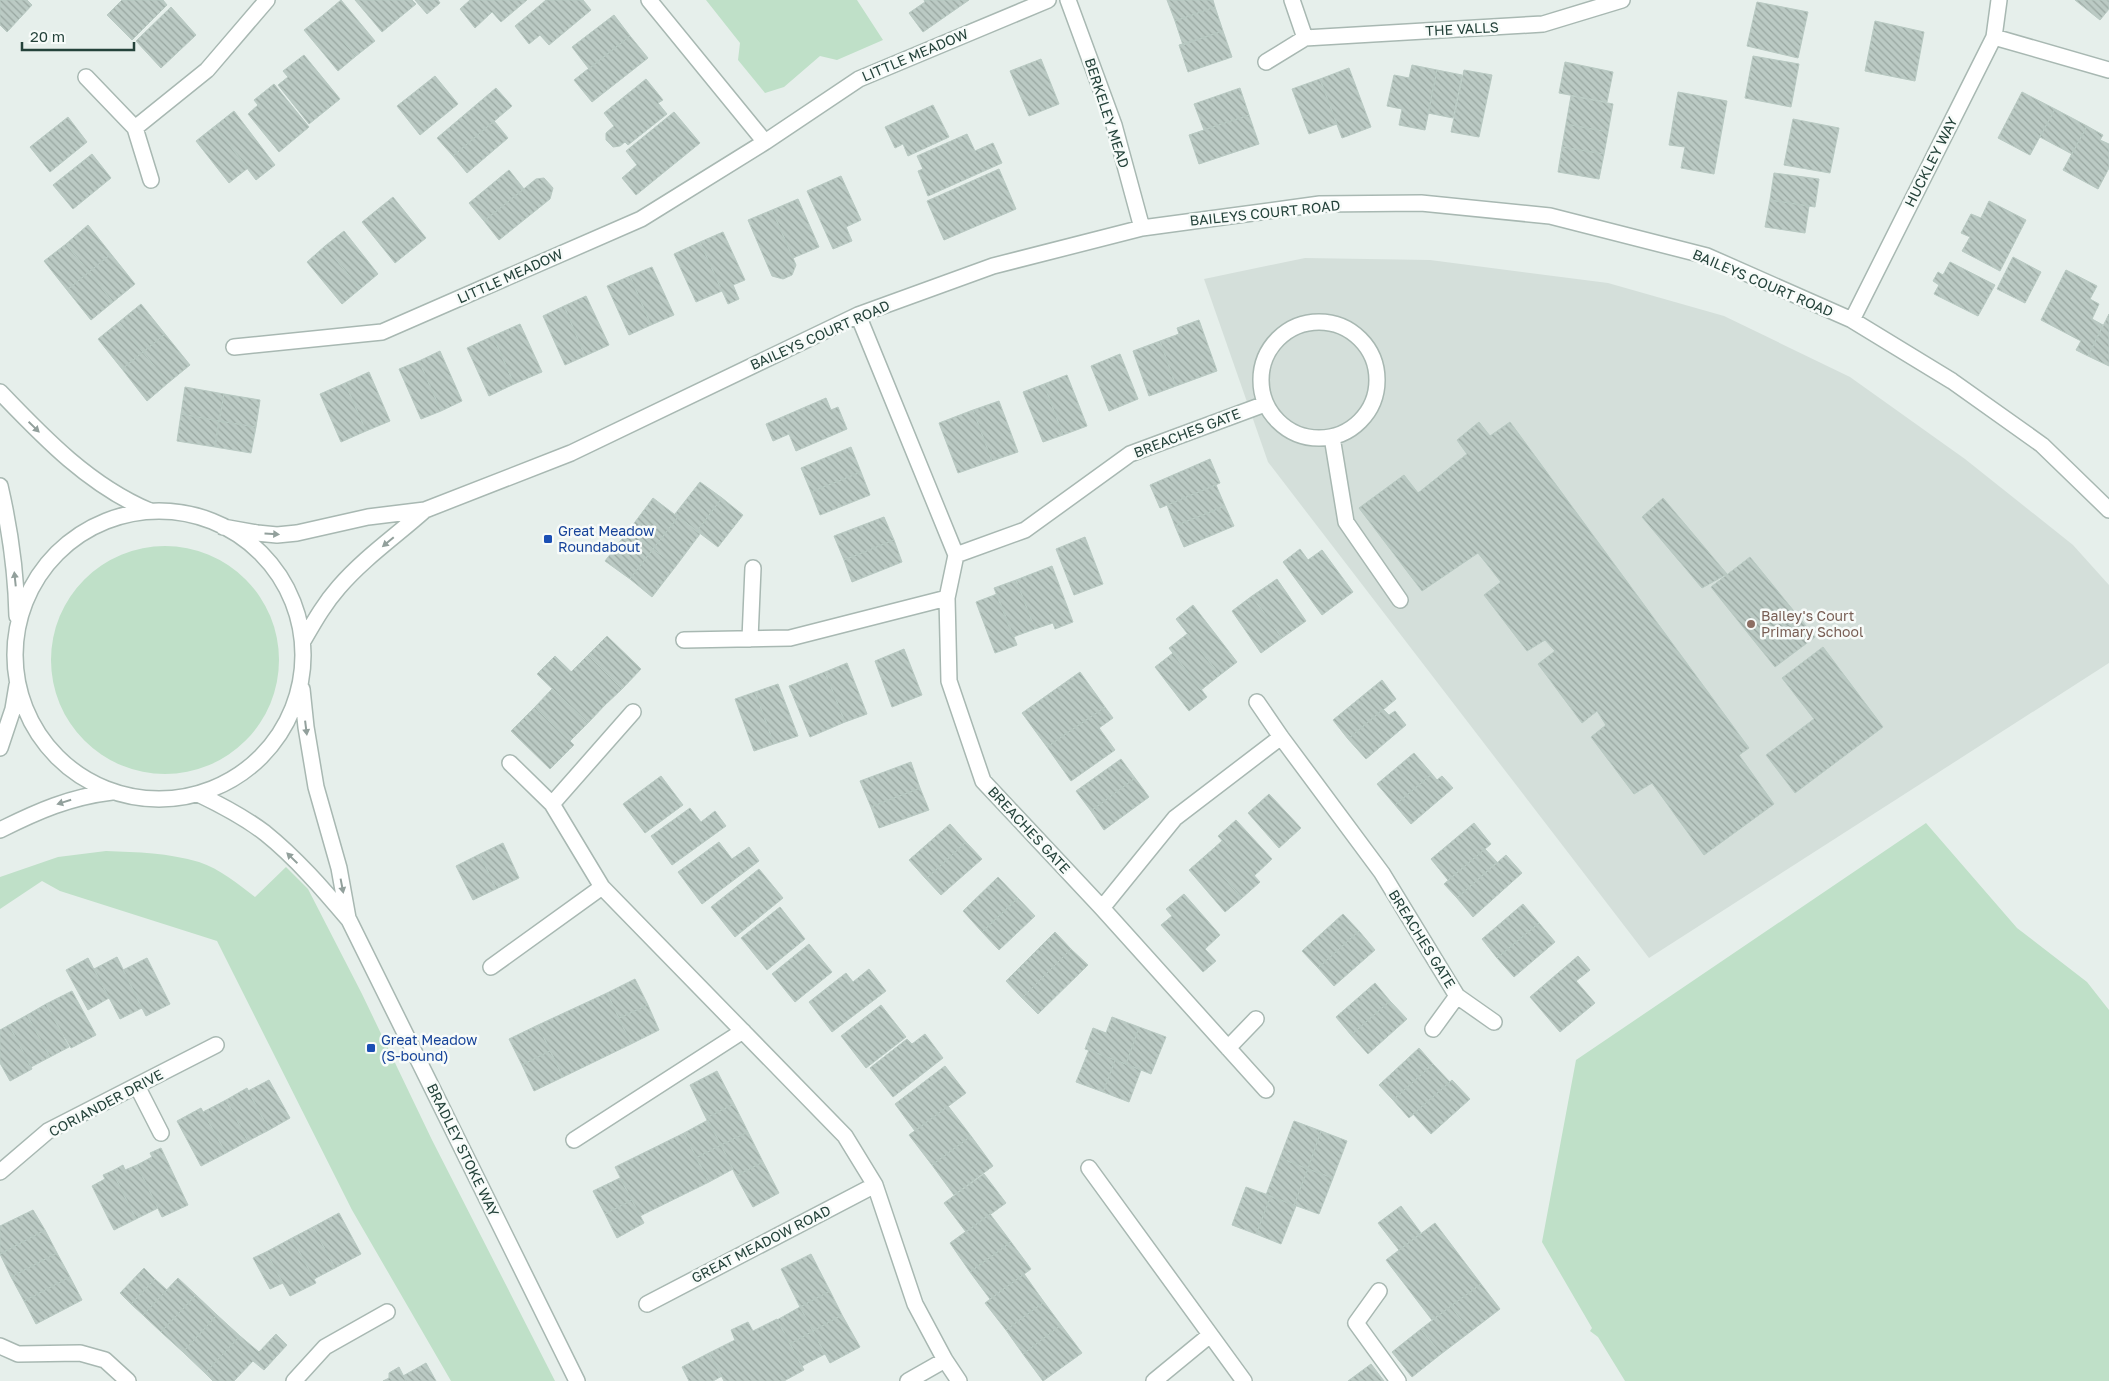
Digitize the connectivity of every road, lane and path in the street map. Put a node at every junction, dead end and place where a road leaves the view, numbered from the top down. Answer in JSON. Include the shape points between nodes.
{"nodes":[{"id":1,"x":649,"y":0,"type":"edge"},
{"id":2,"x":1048,"y":0,"type":"edge"},
{"id":3,"x":1068,"y":0,"type":"edge"},
{"id":4,"x":1292,"y":0,"type":"edge"},
{"id":5,"x":1998,"y":0,"type":"edge"},
{"id":6,"x":1619,"y":1,"type":"edge"},
{"id":7,"x":257,"y":4,"type":"edge"},
{"id":8,"x":1994,"y":37,"type":"junction"},
{"id":9,"x":1305,"y":38,"type":"junction"},
{"id":10,"x":1266,"y":62,"type":"dead end"},
{"id":11,"x":2109,"y":70,"type":"edge"},
{"id":12,"x":86,"y":77,"type":"dead end"},
{"id":13,"x":135,"y":128,"type":"junction"},
{"id":14,"x":765,"y":142,"type":"junction"},
{"id":15,"x":152,"y":180,"type":"dead end"},
{"id":16,"x":1142,"y":228,"type":"junction"},
{"id":17,"x":858,"y":315,"type":"junction"},
{"id":18,"x":1852,"y":320,"type":"junction"},
{"id":19,"x":234,"y":347,"type":"dead end"},
{"id":20,"x":0,"y":392,"type":"edge"},
{"id":21,"x":1265,"y":404,"type":"junction"},
{"id":22,"x":1332,"y":438,"type":"junction"},
{"id":23,"x":0,"y":486,"type":"edge"},
{"id":24,"x":425,"y":510,"type":"junction"},
{"id":25,"x":2109,"y":510,"type":"edge"},
{"id":26,"x":150,"y":511,"type":"junction"},
{"id":27,"x":223,"y":527,"type":"junction"},
{"id":28,"x":956,"y":555,"type":"junction"},
{"id":29,"x":753,"y":568,"type":"dead end"},
{"id":30,"x":947,"y":598,"type":"junction"},
{"id":31,"x":1400,"y":600,"type":"dead end"},
{"id":32,"x":17,"y":628,"type":"junction"},
{"id":33,"x":750,"y":639,"type":"junction"},
{"id":34,"x":684,"y":640,"type":"dead end"},
{"id":35,"x":302,"y":641,"type":"junction"},
{"id":36,"x":301,"y":680,"type":"junction"},
{"id":37,"x":17,"y":685,"type":"junction"},
{"id":38,"x":1257,"y":702,"type":"dead end"},
{"id":39,"x":633,"y":712,"type":"dead end"},
{"id":40,"x":1281,"y":737,"type":"junction"},
{"id":41,"x":0,"y":748,"type":"edge"},
{"id":42,"x":510,"y":763,"type":"dead end"},
{"id":43,"x":112,"y":792,"type":"junction"},
{"id":44,"x":198,"y":794,"type":"junction"},
{"id":45,"x":552,"y":804,"type":"junction"},
{"id":46,"x":0,"y":830,"type":"edge"},
{"id":47,"x":602,"y":887,"type":"junction"},
{"id":48,"x":1102,"y":908,"type":"junction"},
{"id":49,"x":349,"y":920,"type":"junction"},
{"id":50,"x":491,"y":967,"type":"dead end"},
{"id":51,"x":1457,"y":996,"type":"junction"},
{"id":52,"x":1256,"y":1019,"type":"dead end"},
{"id":53,"x":1494,"y":1022,"type":"dead end"},
{"id":54,"x":1433,"y":1029,"type":"dead end"},
{"id":55,"x":743,"y":1031,"type":"junction"},
{"id":56,"x":216,"y":1045,"type":"dead end"},
{"id":57,"x":1228,"y":1048,"type":"junction"},
{"id":58,"x":137,"y":1086,"type":"junction"},
{"id":59,"x":1266,"y":1090,"type":"dead end"},
{"id":60,"x":161,"y":1133,"type":"dead end"},
{"id":61,"x":574,"y":1140,"type":"dead end"},
{"id":62,"x":1089,"y":1168,"type":"dead end"},
{"id":63,"x":0,"y":1172,"type":"edge"},
{"id":64,"x":875,"y":1185,"type":"junction"},
{"id":65,"x":1379,"y":1291,"type":"dead end"},
{"id":66,"x":647,"y":1304,"type":"dead end"},
{"id":67,"x":387,"y":1312,"type":"dead end"},
{"id":68,"x":1210,"y":1335,"type":"junction"},
{"id":69,"x":0,"y":1346,"type":"edge"},
{"id":70,"x":945,"y":1360,"type":"junction"},
{"id":71,"x":128,"y":1381,"type":"edge"},
{"id":72,"x":294,"y":1381,"type":"edge"},
{"id":73,"x":577,"y":1381,"type":"edge"},
{"id":74,"x":908,"y":1381,"type":"edge"},
{"id":75,"x":959,"y":1381,"type":"edge"},
{"id":76,"x":1154,"y":1381,"type":"edge"},
{"id":77,"x":1244,"y":1381,"type":"edge"},
{"id":78,"x":1398,"y":1381,"type":"edge"}],
"edges":[{"from":1,"to":14,"type":"street"},
{"from":2,"to":14,"type":"street","name":"LITTLE MEADOW","via":[[858,79]]},
{"from":3,"to":16,"type":"street","name":"BERKELEY MEAD","via":[[1114,125]]},
{"from":4,"to":9,"type":"street"},
{"from":5,"to":8,"type":"street","name":"HUCKLEY WAY"},
{"from":6,"to":9,"type":"street","name":"THE VALLS","via":[[1543,24]]},
{"from":7,"to":13,"type":"street","via":[[206,70]]},
{"from":8,"to":11,"type":"street"},
{"from":8,"to":18,"type":"street","name":"HUCKLEY WAY"},
{"from":9,"to":10,"type":"street","name":"THE VALLS"},
{"from":12,"to":13,"type":"street"},
{"from":13,"to":15,"type":"street"},
{"from":14,"to":19,"type":"street","name":"LITTLE MEADOW","via":[[641,219],[382,332]]},
{"from":16,"to":17,"type":"street","name":"BAILEYS COURT ROAD","via":[[993,266]]},
{"from":16,"to":18,"type":"street","name":"BAILEYS COURT ROAD","via":[[1320,204],[1421,203],[1550,216],[1707,256]]},
{"from":17,"to":24,"type":"street","name":"BAILEYS COURT ROAD","via":[[571,453]]},
{"from":17,"to":28,"type":"street"},
{"from":18,"to":25,"type":"street","name":"BAILEYS COURT ROAD","via":[[1952,381],[2042,445]]},
{"from":20,"to":26,"type":"street","one_way":true,"via":[[83,471],[130,503]]},
{"from":21,"to":22,"type":"street","via":[[1292,432],[1312,438]]},
{"from":21,"to":22,"type":"street","via":[[1262,366],[1282,335],[1299,325],[1318,322],[1336,325],[1353,333],[1367,347],[1375,364],[1378,383],[1364,418]]},
{"from":21,"to":28,"type":"street","name":"BREACHES GATE","via":[[1130,454],[1025,530]]},
{"from":22,"to":31,"type":"street","via":[[1346,522]]},
{"from":32,"to":23,"type":"street","one_way":true,"via":[[11,544]]},
{"from":27,"to":24,"type":"street","name":"BAILEYS COURT ROAD","one_way":true,"via":[[270,534],[296,533],[368,517]]},
{"from":24,"to":35,"type":"street","name":"BAILEYS COURT ROAD","one_way":true,"via":[[339,587]]},
{"from":26,"to":27,"type":"street","via":[[187,514]]},
{"from":26,"to":32,"type":"street","via":[[113,518],[78,535],[50,560],[29,592]]},
{"from":27,"to":35,"type":"street","via":[[254,546],[278,573],[294,606]]},
{"from":28,"to":30,"type":"street","name":"BREACHES GATE"},
{"from":29,"to":33,"type":"street"},
{"from":30,"to":33,"type":"street","via":[[790,638]]},
{"from":30,"to":48,"type":"street","name":"BREACHES GATE","via":[[949,681],[983,781]]},
{"from":32,"to":37,"type":"street","via":[[14,657]]},
{"from":33,"to":34,"type":"street"},
{"from":35,"to":36,"type":"street"},
{"from":36,"to":44,"type":"street","via":[[292,711],[276,740],[254,764],[228,782]]},
{"from":36,"to":49,"type":"street","name":"BRADLEY STOKE WAY","one_way":true,"via":[[316,787],[339,868]]},
{"from":37,"to":41,"type":"street"},
{"from":37,"to":43,"type":"street","via":[[30,720],[51,751],[79,775]]},
{"from":38,"to":40,"type":"street","name":"BREACHES GATE"},
{"from":39,"to":45,"type":"street"},
{"from":40,"to":48,"type":"street","via":[[1175,818]]},
{"from":40,"to":51,"type":"street","name":"BREACHES GATE","via":[[1382,873]]},
{"from":42,"to":45,"type":"street"},
{"from":43,"to":44,"type":"street","via":[[155,800]]},
{"from":43,"to":46,"type":"street","one_way":true,"via":[[84,795],[55,804]]},
{"from":49,"to":44,"type":"street","name":"BRADLEY STOKE WAY","one_way":true,"via":[[313,878],[265,833]]},
{"from":45,"to":47,"type":"street"},
{"from":47,"to":50,"type":"street"},
{"from":47,"to":55,"type":"street"},
{"from":48,"to":57,"type":"street","name":"BREACHES GATE"},
{"from":49,"to":73,"type":"street","name":"BRADLEY STOKE WAY"},
{"from":51,"to":53,"type":"street","name":"BREACHES GATE"},
{"from":51,"to":54,"type":"street","name":"BREACHES GATE"},
{"from":52,"to":57,"type":"street"},
{"from":55,"to":61,"type":"street"},
{"from":55,"to":64,"type":"street","via":[[845,1136]]},
{"from":56,"to":58,"type":"street","name":"CORIANDER DRIVE"},
{"from":57,"to":59,"type":"street","name":"BREACHES GATE"},
{"from":58,"to":60,"type":"street"},
{"from":58,"to":63,"type":"street","name":"CORIANDER DRIVE","via":[[48,1131]]},
{"from":62,"to":68,"type":"street"},
{"from":64,"to":66,"type":"street","name":"GREAT MEADOW ROAD"},
{"from":64,"to":70,"type":"street","via":[[915,1304]]},
{"from":65,"to":78,"type":"street","via":[[1356,1323]]},
{"from":67,"to":72,"type":"street","via":[[325,1347]]},
{"from":68,"to":76,"type":"street"},
{"from":68,"to":77,"type":"street"},
{"from":69,"to":71,"type":"street","via":[[18,1354],[80,1353],[105,1360]]},
{"from":70,"to":74,"type":"street"},
{"from":70,"to":75,"type":"street"}]}
